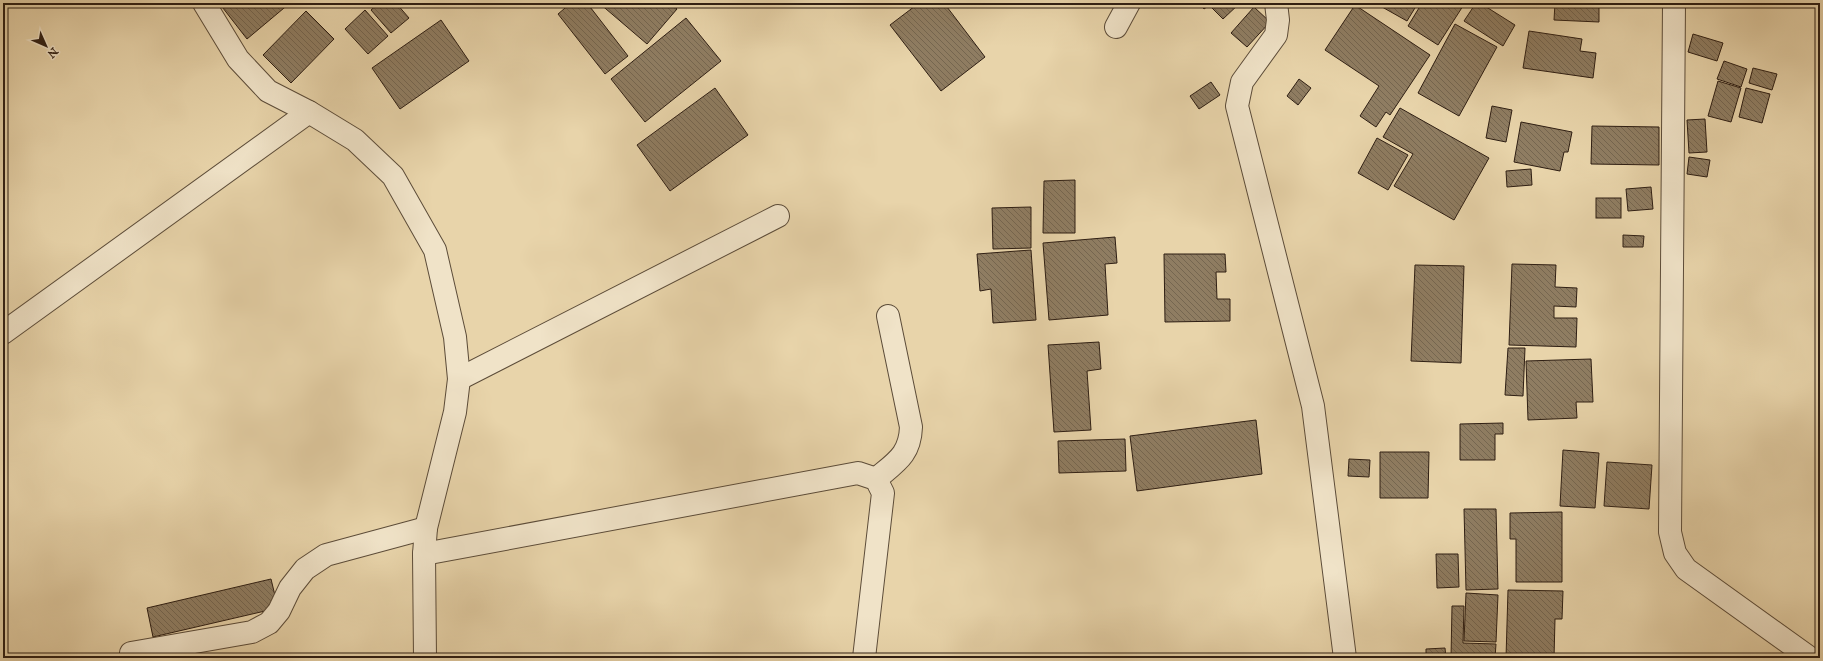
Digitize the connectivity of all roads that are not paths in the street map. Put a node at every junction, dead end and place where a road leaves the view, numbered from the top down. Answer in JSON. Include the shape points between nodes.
{"nodes":[{"id":1,"x":204,"y":3,"type":"edge"},
{"id":2,"x":1129,"y":3,"type":"edge"},
{"id":3,"x":1276,"y":3,"type":"edge"},
{"id":4,"x":1674,"y":3,"type":"edge"},
{"id":5,"x":1116,"y":27,"type":"dead end"},
{"id":6,"x":308,"y":112,"type":"junction"},
{"id":7,"x":778,"y":216,"type":"dead end"},
{"id":8,"x":888,"y":316,"type":"dead end"},
{"id":9,"x":3,"y":333,"type":"edge"},
{"id":10,"x":459,"y":379,"type":"junction"},
{"id":11,"x":876,"y":479,"type":"junction"},
{"id":12,"x":426,"y":528,"type":"junction"},
{"id":13,"x":424,"y":554,"type":"junction"},
{"id":14,"x":131,"y":654,"type":"dead end"},
{"id":15,"x":425,"y":658,"type":"edge"},
{"id":16,"x":864,"y":658,"type":"edge"},
{"id":17,"x":1345,"y":658,"type":"edge"},
{"id":18,"x":1810,"y":658,"type":"edge"}],
"edges":[{"from":1,"to":6,"type":"street","via":[[238,59],[268,92]]},
{"from":2,"to":5,"type":"street"},
{"from":3,"to":17,"type":"street","via":[[1276,35],[1242,82],[1237,106],[1313,406]]},
{"from":4,"to":18,"type":"street","via":[[1670,532],[1675,553],[1686,569]]},
{"from":6,"to":9,"type":"street"},
{"from":6,"to":10,"type":"street","via":[[355,140],[393,176],[416,216],[435,250],[455,337]]},
{"from":7,"to":10,"type":"street"},
{"from":8,"to":11,"type":"street","via":[[912,427],[911,442],[902,457]]},
{"from":10,"to":12,"type":"street","via":[[455,412]]},
{"from":11,"to":13,"type":"street","via":[[858,473]]},
{"from":11,"to":16,"type":"street","via":[[883,493]]},
{"from":12,"to":13,"type":"street"},
{"from":12,"to":14,"type":"street","via":[[326,555],[305,569],[269,623],[252,632]]},
{"from":13,"to":15,"type":"street"}]}
